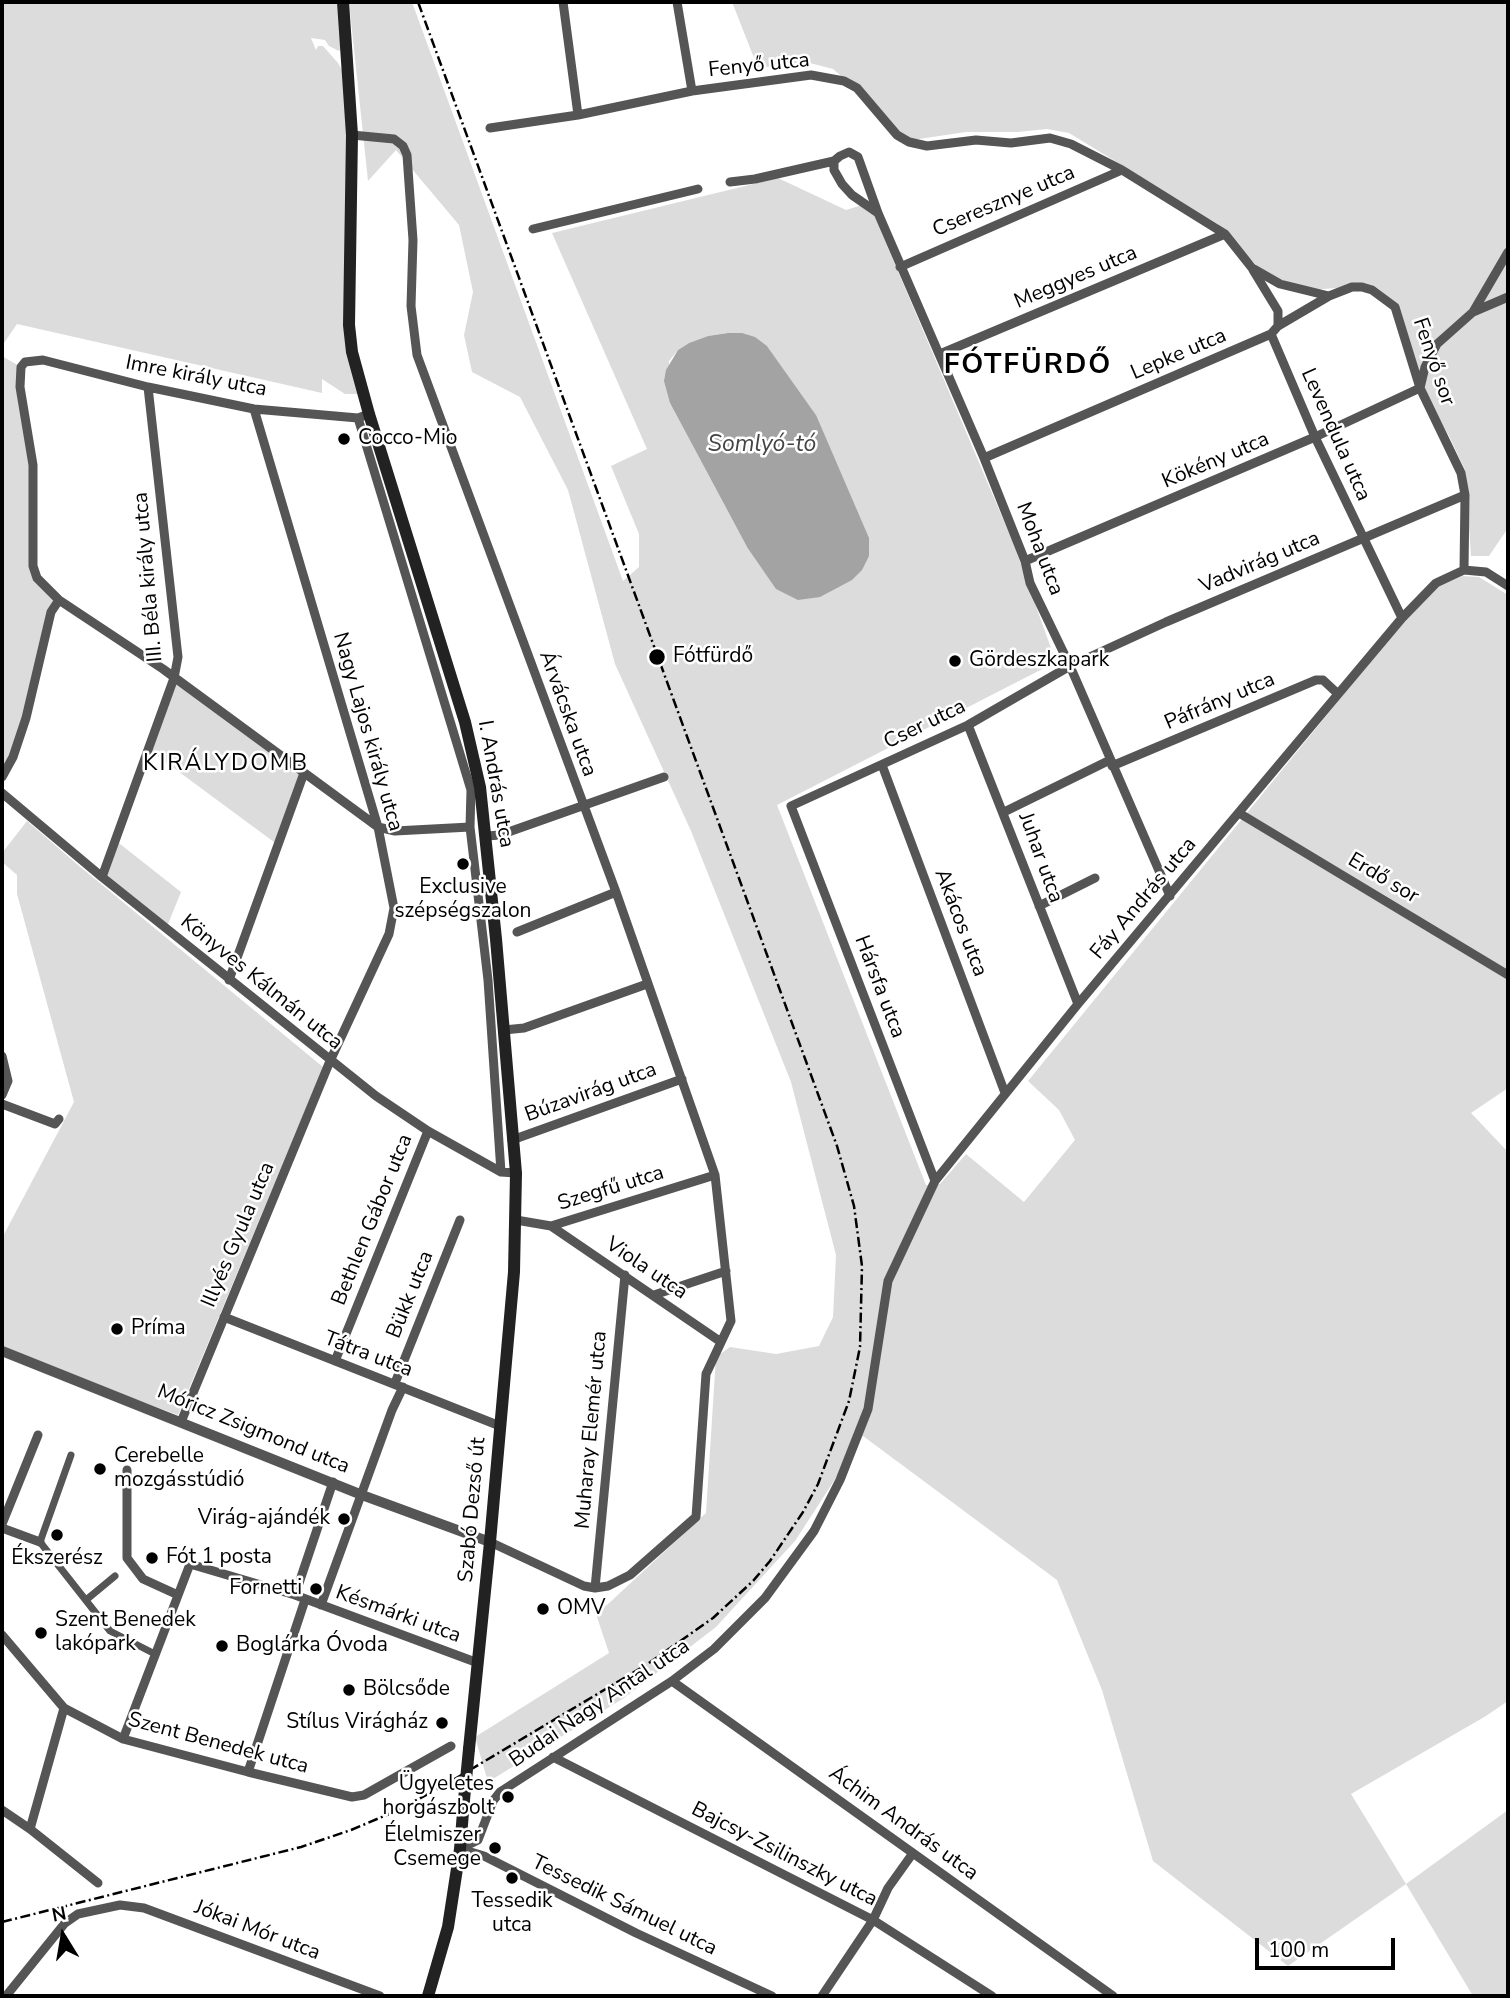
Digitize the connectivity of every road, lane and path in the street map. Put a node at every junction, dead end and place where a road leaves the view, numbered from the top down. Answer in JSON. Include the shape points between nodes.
{"nodes":[{"id":1,"x":343,"y":2,"type":"edge"},
{"id":2,"x":562,"y":2,"type":"edge"},
{"id":3,"x":677,"y":2,"type":"edge"},
{"id":4,"x":692,"y":91,"type":"junction"},
{"id":5,"x":578,"y":116,"type":"junction"},
{"id":6,"x":490,"y":128,"type":"dead end"},
{"id":7,"x":352,"y":135,"type":"junction"},
{"id":8,"x":1051,"y":138,"type":"joint"},
{"id":9,"x":834,"y":161,"type":"junction"},
{"id":10,"x":1122,"y":170,"type":"junction"},
{"id":11,"x":730,"y":182,"type":"dead end"},
{"id":12,"x":698,"y":188,"type":"dead end"},
{"id":13,"x":878,"y":213,"type":"junction"},
{"id":14,"x":533,"y":229,"type":"dead end"},
{"id":15,"x":1225,"y":234,"type":"junction"},
{"id":16,"x":1508,"y":252,"type":"edge"},
{"id":17,"x":900,"y":267,"type":"junction"},
{"id":18,"x":1252,"y":268,"type":"junction"},
{"id":19,"x":1329,"y":296,"type":"junction"},
{"id":20,"x":1508,"y":297,"type":"edge"},
{"id":21,"x":1473,"y":312,"type":"junction"},
{"id":22,"x":1278,"y":326,"type":"junction"},
{"id":23,"x":1271,"y":334,"type":"junction"},
{"id":24,"x":940,"y":354,"type":"junction"},
{"id":25,"x":148,"y":387,"type":"junction"},
{"id":26,"x":1420,"y":388,"type":"junction"},
{"id":27,"x":254,"y":408,"type":"junction"},
{"id":28,"x":364,"y":416,"type":"junction"},
{"id":29,"x":1315,"y":437,"type":"junction"},
{"id":30,"x":984,"y":458,"type":"junction"},
{"id":31,"x":1465,"y":495,"type":"junction"},
{"id":32,"x":1363,"y":539,"type":"junction"},
{"id":33,"x":1025,"y":561,"type":"junction"},
{"id":34,"x":1464,"y":570,"type":"junction"},
{"id":35,"x":1508,"y":586,"type":"edge"},
{"id":36,"x":59,"y":600,"type":"junction"},
{"id":37,"x":1402,"y":618,"type":"junction"},
{"id":38,"x":1070,"y":666,"type":"junction"},
{"id":39,"x":174,"y":678,"type":"junction"},
{"id":40,"x":1337,"y":693,"type":"junction"},
{"id":41,"x":968,"y":725,"type":"junction"},
{"id":42,"x":1111,"y":763,"type":"junction"},
{"id":43,"x":882,"y":765,"type":"junction"},
{"id":44,"x":304,"y":773,"type":"junction"},
{"id":45,"x":664,"y":777,"type":"dead end"},
{"id":46,"x":2,"y":778,"type":"edge"},
{"id":47,"x":2,"y":793,"type":"edge"},
{"id":48,"x":582,"y":805,"type":"junction"},
{"id":49,"x":791,"y":806,"type":"joint"},
{"id":50,"x":1004,"y":812,"type":"junction"},
{"id":51,"x":1239,"y":813,"type":"junction"},
{"id":52,"x":378,"y":827,"type":"junction"},
{"id":53,"x":470,"y":827,"type":"junction"},
{"id":54,"x":487,"y":836,"type":"junction"},
{"id":55,"x":102,"y":877,"type":"junction"},
{"id":56,"x":1095,"y":878,"type":"dead end"},
{"id":57,"x":615,"y":892,"type":"junction"},
{"id":58,"x":1170,"y":896,"type":"junction"},
{"id":59,"x":1039,"y":906,"type":"junction"},
{"id":60,"x":517,"y":932,"type":"dead end"},
{"id":61,"x":1508,"y":975,"type":"edge"},
{"id":62,"x":229,"y":980,"type":"junction"},
{"id":63,"x":647,"y":984,"type":"junction"},
{"id":64,"x":1079,"y":1004,"type":"junction"},
{"id":65,"x":504,"y":1030,"type":"junction"},
{"id":66,"x":2,"y":1056,"type":"edge"},
{"id":67,"x":330,"y":1061,"type":"junction"},
{"id":68,"x":682,"y":1079,"type":"junction"},
{"id":69,"x":1006,"y":1093,"type":"junction"},
{"id":70,"x":2,"y":1095,"type":"edge"},
{"id":71,"x":2,"y":1104,"type":"edge"},
{"id":72,"x":59,"y":1119,"type":"dead end"},
{"id":73,"x":428,"y":1131,"type":"junction"},
{"id":74,"x":512,"y":1140,"type":"junction"},
{"id":75,"x":501,"y":1172,"type":"junction"},
{"id":76,"x":516,"y":1173,"type":"junction"},
{"id":77,"x":715,"y":1175,"type":"junction"},
{"id":78,"x":935,"y":1181,"type":"junction"},
{"id":79,"x":460,"y":1220,"type":"dead end"},
{"id":80,"x":516,"y":1220,"type":"junction"},
{"id":81,"x":551,"y":1226,"type":"junction"},
{"id":82,"x":726,"y":1272,"type":"junction"},
{"id":83,"x":625,"y":1275,"type":"junction"},
{"id":84,"x":888,"y":1281,"type":"joint"},
{"id":85,"x":654,"y":1295,"type":"junction"},
{"id":86,"x":224,"y":1317,"type":"junction"},
{"id":87,"x":721,"y":1342,"type":"junction"},
{"id":88,"x":2,"y":1351,"type":"edge"},
{"id":89,"x":335,"y":1361,"type":"junction"},
{"id":90,"x":399,"y":1385,"type":"junction"},
{"id":91,"x":181,"y":1422,"type":"junction"},
{"id":92,"x":499,"y":1426,"type":"junction"},
{"id":93,"x":38,"y":1435,"type":"dead end"},
{"id":94,"x":71,"y":1455,"type":"dead end"},
{"id":95,"x":127,"y":1470,"type":"dead end"},
{"id":96,"x":333,"y":1482,"type":"junction"},
{"id":97,"x":362,"y":1495,"type":"junction"},
{"id":98,"x":2,"y":1526,"type":"edge"},
{"id":99,"x":40,"y":1542,"type":"junction"},
{"id":100,"x":490,"y":1542,"type":"junction"},
{"id":101,"x":115,"y":1576,"type":"dead end"},
{"id":102,"x":595,"y":1588,"type":"junction"},
{"id":103,"x":178,"y":1595,"type":"junction"},
{"id":104,"x":295,"y":1595,"type":"junction"},
{"id":105,"x":86,"y":1600,"type":"junction"},
{"id":106,"x":305,"y":1600,"type":"junction"},
{"id":107,"x":321,"y":1605,"type":"junction"},
{"id":108,"x":2,"y":1635,"type":"edge"},
{"id":109,"x":155,"y":1654,"type":"junction"},
{"id":110,"x":478,"y":1663,"type":"junction"},
{"id":111,"x":672,"y":1681,"type":"junction"},
{"id":112,"x":64,"y":1708,"type":"junction"},
{"id":113,"x":123,"y":1739,"type":"junction"},
{"id":114,"x":451,"y":1746,"type":"dead end"},
{"id":115,"x":553,"y":1756,"type":"junction"},
{"id":116,"x":248,"y":1772,"type":"junction"},
{"id":117,"x":2,"y":1810,"type":"edge"},
{"id":118,"x":30,"y":1829,"type":"junction"},
{"id":119,"x":460,"y":1849,"type":"junction"},
{"id":120,"x":913,"y":1853,"type":"junction"},
{"id":121,"x":98,"y":1883,"type":"dead end"},
{"id":122,"x":873,"y":1920,"type":"junction"},
{"id":123,"x":6,"y":1996,"type":"edge"},
{"id":124,"x":380,"y":1996,"type":"edge"},
{"id":125,"x":428,"y":1996,"type":"edge"},
{"id":126,"x":772,"y":1996,"type":"edge"},
{"id":127,"x":822,"y":1996,"type":"edge"},
{"id":128,"x":992,"y":1996,"type":"edge"},
{"id":129,"x":1113,"y":1996,"type":"edge"}],
"edges":[{"from":1,"to":7,"type":"main road"},
{"from":2,"to":5,"type":"street"},
{"from":3,"to":4,"type":"street"},
{"from":4,"to":5,"type":"street","name":"Fenyő utca"},
{"from":4,"to":8,"type":"street","name":"Fenyő utca","via":[[811,75],[857,88],[897,135],[909,142],[927,146],[976,139],[1011,143]]},
{"from":5,"to":6,"type":"street","name":"Fenyő utca"},
{"from":7,"to":28,"type":"main road","via":[[349,325]]},
{"from":7,"to":48,"type":"street","name":"Árvácska utca","via":[[394,139],[407,155],[413,240],[411,306],[417,355]]},
{"from":8,"to":10,"type":"street","name":"Fenyő sor"},
{"from":9,"to":11,"type":"street"},
{"from":9,"to":13,"type":"street","via":[[842,184]]},
{"from":9,"to":13,"type":"street","name":"Moha utca","via":[[849,152],[858,157]]},
{"from":10,"to":15,"type":"street","name":"Fenyő sor"},
{"from":10,"to":17,"type":"street","name":"Cseresznye utca"},
{"from":12,"to":14,"type":"street"},
{"from":13,"to":17,"type":"street","name":"Moha utca"},
{"from":15,"to":18,"type":"street","name":"Fenyő sor"},
{"from":15,"to":24,"type":"street","name":"Meggyes utca"},
{"from":16,"to":21,"type":"street"},
{"from":17,"to":24,"type":"street","name":"Moha utca"},
{"from":18,"to":19,"type":"street","name":"Fenyő sor","via":[[1280,284]]},
{"from":18,"to":22,"type":"street","via":[[1278,311]]},
{"from":19,"to":22,"type":"street"},
{"from":19,"to":26,"type":"street","name":"Fenyő sor","via":[[1362,287],[1395,307]]},
{"from":20,"to":21,"type":"street"},
{"from":21,"to":26,"type":"street","via":[[1437,344]]},
{"from":22,"to":23,"type":"street"},
{"from":23,"to":29,"type":"street","name":"Levendula utca"},
{"from":23,"to":30,"type":"street","name":"Lepke utca"},
{"from":24,"to":30,"type":"street","name":"Moha utca"},
{"from":25,"to":27,"type":"street","name":"Imre király utca"},
{"from":25,"to":36,"type":"street","name":"Imre király utca","via":[[43,360],[20,367],[33,465],[33,566],[37,578]]},
{"from":25,"to":39,"type":"street","name":"III. Béla király utca","via":[[178,657]]},
{"from":26,"to":29,"type":"street","name":"Kökény utca"},
{"from":26,"to":31,"type":"street","name":"Fenyő sor","via":[[1461,473]]},
{"from":27,"to":28,"type":"street","name":"Imre király utca"},
{"from":27,"to":52,"type":"street","name":"Nagy Lajos király utca"},
{"from":28,"to":53,"type":"street","name":"I. András utca","via":[[471,790]]},
{"from":28,"to":54,"type":"main road","name":"I. András utca","via":[[466,722]]},
{"from":29,"to":32,"type":"street","name":"Levendula utca"},
{"from":29,"to":33,"type":"street","name":"Kökény utca"},
{"from":30,"to":33,"type":"street","name":"Moha utca"},
{"from":31,"to":32,"type":"street","name":"Vadvirág utca"},
{"from":31,"to":34,"type":"street","name":"Fenyő sor"},
{"from":32,"to":37,"type":"street","name":"Levendula utca"},
{"from":32,"to":38,"type":"street","name":"Vadvirág utca"},
{"from":33,"to":38,"type":"street","name":"Moha utca","via":[[1030,583]]},
{"from":34,"to":35,"type":"street","via":[[1486,572]]},
{"from":34,"to":37,"type":"street","name":"Fáy András utca","via":[[1436,583]]},
{"from":36,"to":39,"type":"street"},
{"from":36,"to":46,"type":"street","via":[[51,612],[26,718]]},
{"from":37,"to":40,"type":"street","name":"Fáy András utca"},
{"from":38,"to":41,"type":"street","name":"Cser utca"},
{"from":38,"to":42,"type":"street","name":"Moha utca"},
{"from":39,"to":44,"type":"street"},
{"from":39,"to":55,"type":"street","name":"III. Béla király utca"},
{"from":40,"to":42,"type":"street","name":"Páfrány utca","via":[[1323,680],[1316,680]]},
{"from":40,"to":51,"type":"street","name":"Fáy András utca"},
{"from":41,"to":43,"type":"street","name":"Cser utca"},
{"from":41,"to":50,"type":"street","name":"Juhar utca"},
{"from":42,"to":50,"type":"street"},
{"from":42,"to":58,"type":"street","name":"Moha utca"},
{"from":43,"to":49,"type":"street","name":"Cser utca"},
{"from":43,"to":69,"type":"street","name":"Akácos utca"},
{"from":44,"to":52,"type":"street"},
{"from":44,"to":62,"type":"street"},
{"from":45,"to":48,"type":"street"},
{"from":47,"to":55,"type":"street","name":"Könyves Kálmán utca"},
{"from":48,"to":54,"type":"street"},
{"from":48,"to":57,"type":"street","name":"Árvácska utca"},
{"from":49,"to":78,"type":"street","name":"Hársfa utca"},
{"from":50,"to":59,"type":"street","name":"Juhar utca"},
{"from":51,"to":58,"type":"street","name":"Fáy András utca"},
{"from":51,"to":61,"type":"street","name":"Erdő sor"},
{"from":52,"to":53,"type":"street","via":[[395,831]]},
{"from":52,"to":67,"type":"street","name":"Nagy Lajos király utca","via":[[394,908],[389,934]]},
{"from":53,"to":75,"type":"street","name":"I. András utca","via":[[488,980]]},
{"from":54,"to":65,"type":"main road","name":"I. András utca"},
{"from":55,"to":62,"type":"street","name":"Könyves Kálmán utca"},
{"from":56,"to":59,"type":"street"},
{"from":57,"to":60,"type":"street"},
{"from":57,"to":63,"type":"street","name":"Árvácska utca"},
{"from":58,"to":64,"type":"street","name":"Fáy András utca"},
{"from":59,"to":64,"type":"street","name":"Juhar utca"},
{"from":62,"to":67,"type":"street","name":"Könyves Kálmán utca"},
{"from":63,"to":65,"type":"street","via":[[524,1028]]},
{"from":63,"to":68,"type":"street","name":"Árvácska utca"},
{"from":64,"to":69,"type":"street","name":"Fáy András utca"},
{"from":65,"to":74,"type":"main road","name":"I. András utca"},
{"from":66,"to":70,"type":"street","via":[[8,1081]]},
{"from":67,"to":73,"type":"street","name":"Könyves Kálmán utca"},
{"from":67,"to":86,"type":"street","name":"Illyés Gyula utca"},
{"from":68,"to":74,"type":"street","name":"Búzavirág utca"},
{"from":68,"to":77,"type":"street","name":"Árvácska utca"},
{"from":69,"to":78,"type":"street","name":"Fáy András utca"},
{"from":71,"to":72,"type":"street","via":[[55,1124]]},
{"from":73,"to":75,"type":"street","name":"Könyves Kálmán utca"},
{"from":73,"to":89,"type":"street","name":"Bethlen Gábor utca"},
{"from":74,"to":76,"type":"main road","name":"I. András utca"},
{"from":75,"to":76,"type":"street","name":"Könyves Kálmán utca"},
{"from":76,"to":80,"type":"main road","name":"Szabó Dezső út"},
{"from":77,"to":81,"type":"street","name":"Szegfű utca"},
{"from":77,"to":82,"type":"street","name":"Árvácska utca"},
{"from":78,"to":84,"type":"street","name":"Fáy András utca"},
{"from":79,"to":90,"type":"street","name":"Bükk utca"},
{"from":80,"to":81,"type":"street","name":"Szegfű utca"},
{"from":80,"to":92,"type":"main road","name":"Szabó Dezső út"},
{"from":81,"to":83,"type":"street","name":"Viola utca"},
{"from":82,"to":85,"type":"street"},
{"from":82,"to":87,"type":"street","name":"Árvácska utca","via":[[731,1321]]},
{"from":83,"to":85,"type":"street","name":"Viola utca"},
{"from":83,"to":102,"type":"street","name":"Muharay Elemér utca"},
{"from":84,"to":111,"type":"street","name":"Budai Nagy Antal utca","via":[[868,1409],[814,1531],[765,1598]]},
{"from":85,"to":87,"type":"street","name":"Viola utca"},
{"from":86,"to":89,"type":"street","name":"Tátra utca"},
{"from":86,"to":91,"type":"street","name":"Illyés Gyula utca"},
{"from":87,"to":102,"type":"street","name":"Árvácska utca","via":[[706,1374],[696,1517],[630,1575]]},
{"from":88,"to":91,"type":"street","name":"Móricz Zsigmond utca"},
{"from":89,"to":90,"type":"street","name":"Tátra utca"},
{"from":90,"to":92,"type":"street","name":"Tátra utca"},
{"from":90,"to":97,"type":"street","name":"Bükk utca"},
{"from":91,"to":96,"type":"street","name":"Móricz Zsigmond utca"},
{"from":92,"to":100,"type":"main road","name":"Szabó Dezső út"},
{"from":93,"to":98,"type":"street"},
{"from":94,"to":99,"type":"street"},
{"from":95,"to":103,"type":"street","via":[[128,1558],[143,1579]]},
{"from":96,"to":97,"type":"street","name":"Móricz Zsigmond utca"},
{"from":96,"to":104,"type":"street"},
{"from":97,"to":100,"type":"street","name":"Móricz Zsigmond utca"},
{"from":97,"to":107,"type":"street","name":"Bükk utca"},
{"from":98,"to":99,"type":"street"},
{"from":99,"to":105,"type":"street"},
{"from":100,"to":102,"type":"street"},
{"from":100,"to":110,"type":"main road","name":"Szabó Dezső út"},
{"from":101,"to":105,"type":"street"},
{"from":103,"to":104,"type":"street","name":"Késmárki utca","via":[[190,1564]]},
{"from":103,"to":109,"type":"street"},
{"from":104,"to":106,"type":"street","name":"Késmárki utca"},
{"from":105,"to":109,"type":"street","via":[[110,1631]]},
{"from":106,"to":107,"type":"street","name":"Késmárki utca"},
{"from":106,"to":116,"type":"street"},
{"from":107,"to":110,"type":"street","name":"Késmárki utca"},
{"from":108,"to":112,"type":"street","name":"Szent Benedek utca"},
{"from":109,"to":113,"type":"street"},
{"from":110,"to":119,"type":"main road","name":"Szabó Dezső út","bridge":true},
{"from":111,"to":115,"type":"street","name":"Budai Nagy Antal utca"},
{"from":111,"to":120,"type":"street","name":"Áchim András utca"},
{"from":112,"to":113,"type":"street","name":"Szent Benedek utca"},
{"from":112,"to":118,"type":"street"},
{"from":113,"to":116,"type":"street","name":"Szent Benedek utca"},
{"from":114,"to":116,"type":"street","name":"Szent Benedek utca","via":[[364,1795],[352,1797]]},
{"from":115,"to":119,"type":"street","name":"Budai Nagy Antal utca","via":[[500,1792],[478,1840]]},
{"from":115,"to":122,"type":"street","name":"Bajcsy-Zsilinszky utca"},
{"from":117,"to":118,"type":"street"},
{"from":118,"to":121,"type":"street"},
{"from":119,"to":125,"type":"main road","name":"Szabó Dezső út","via":[[448,1927]]},
{"from":119,"to":126,"type":"street","name":"Tessedik Sámuel utca","via":[[484,1856]]},
{"from":120,"to":122,"type":"street","via":[[888,1888]]},
{"from":120,"to":129,"type":"street","name":"Áchim András utca"},
{"from":122,"to":127,"type":"street"},
{"from":122,"to":128,"type":"street","name":"Bajcsy-Zsilinszky utca"},
{"from":123,"to":124,"type":"street","name":"Jókai Mór utca","via":[[65,1923],[78,1914],[120,1905],[144,1908]]}]}
